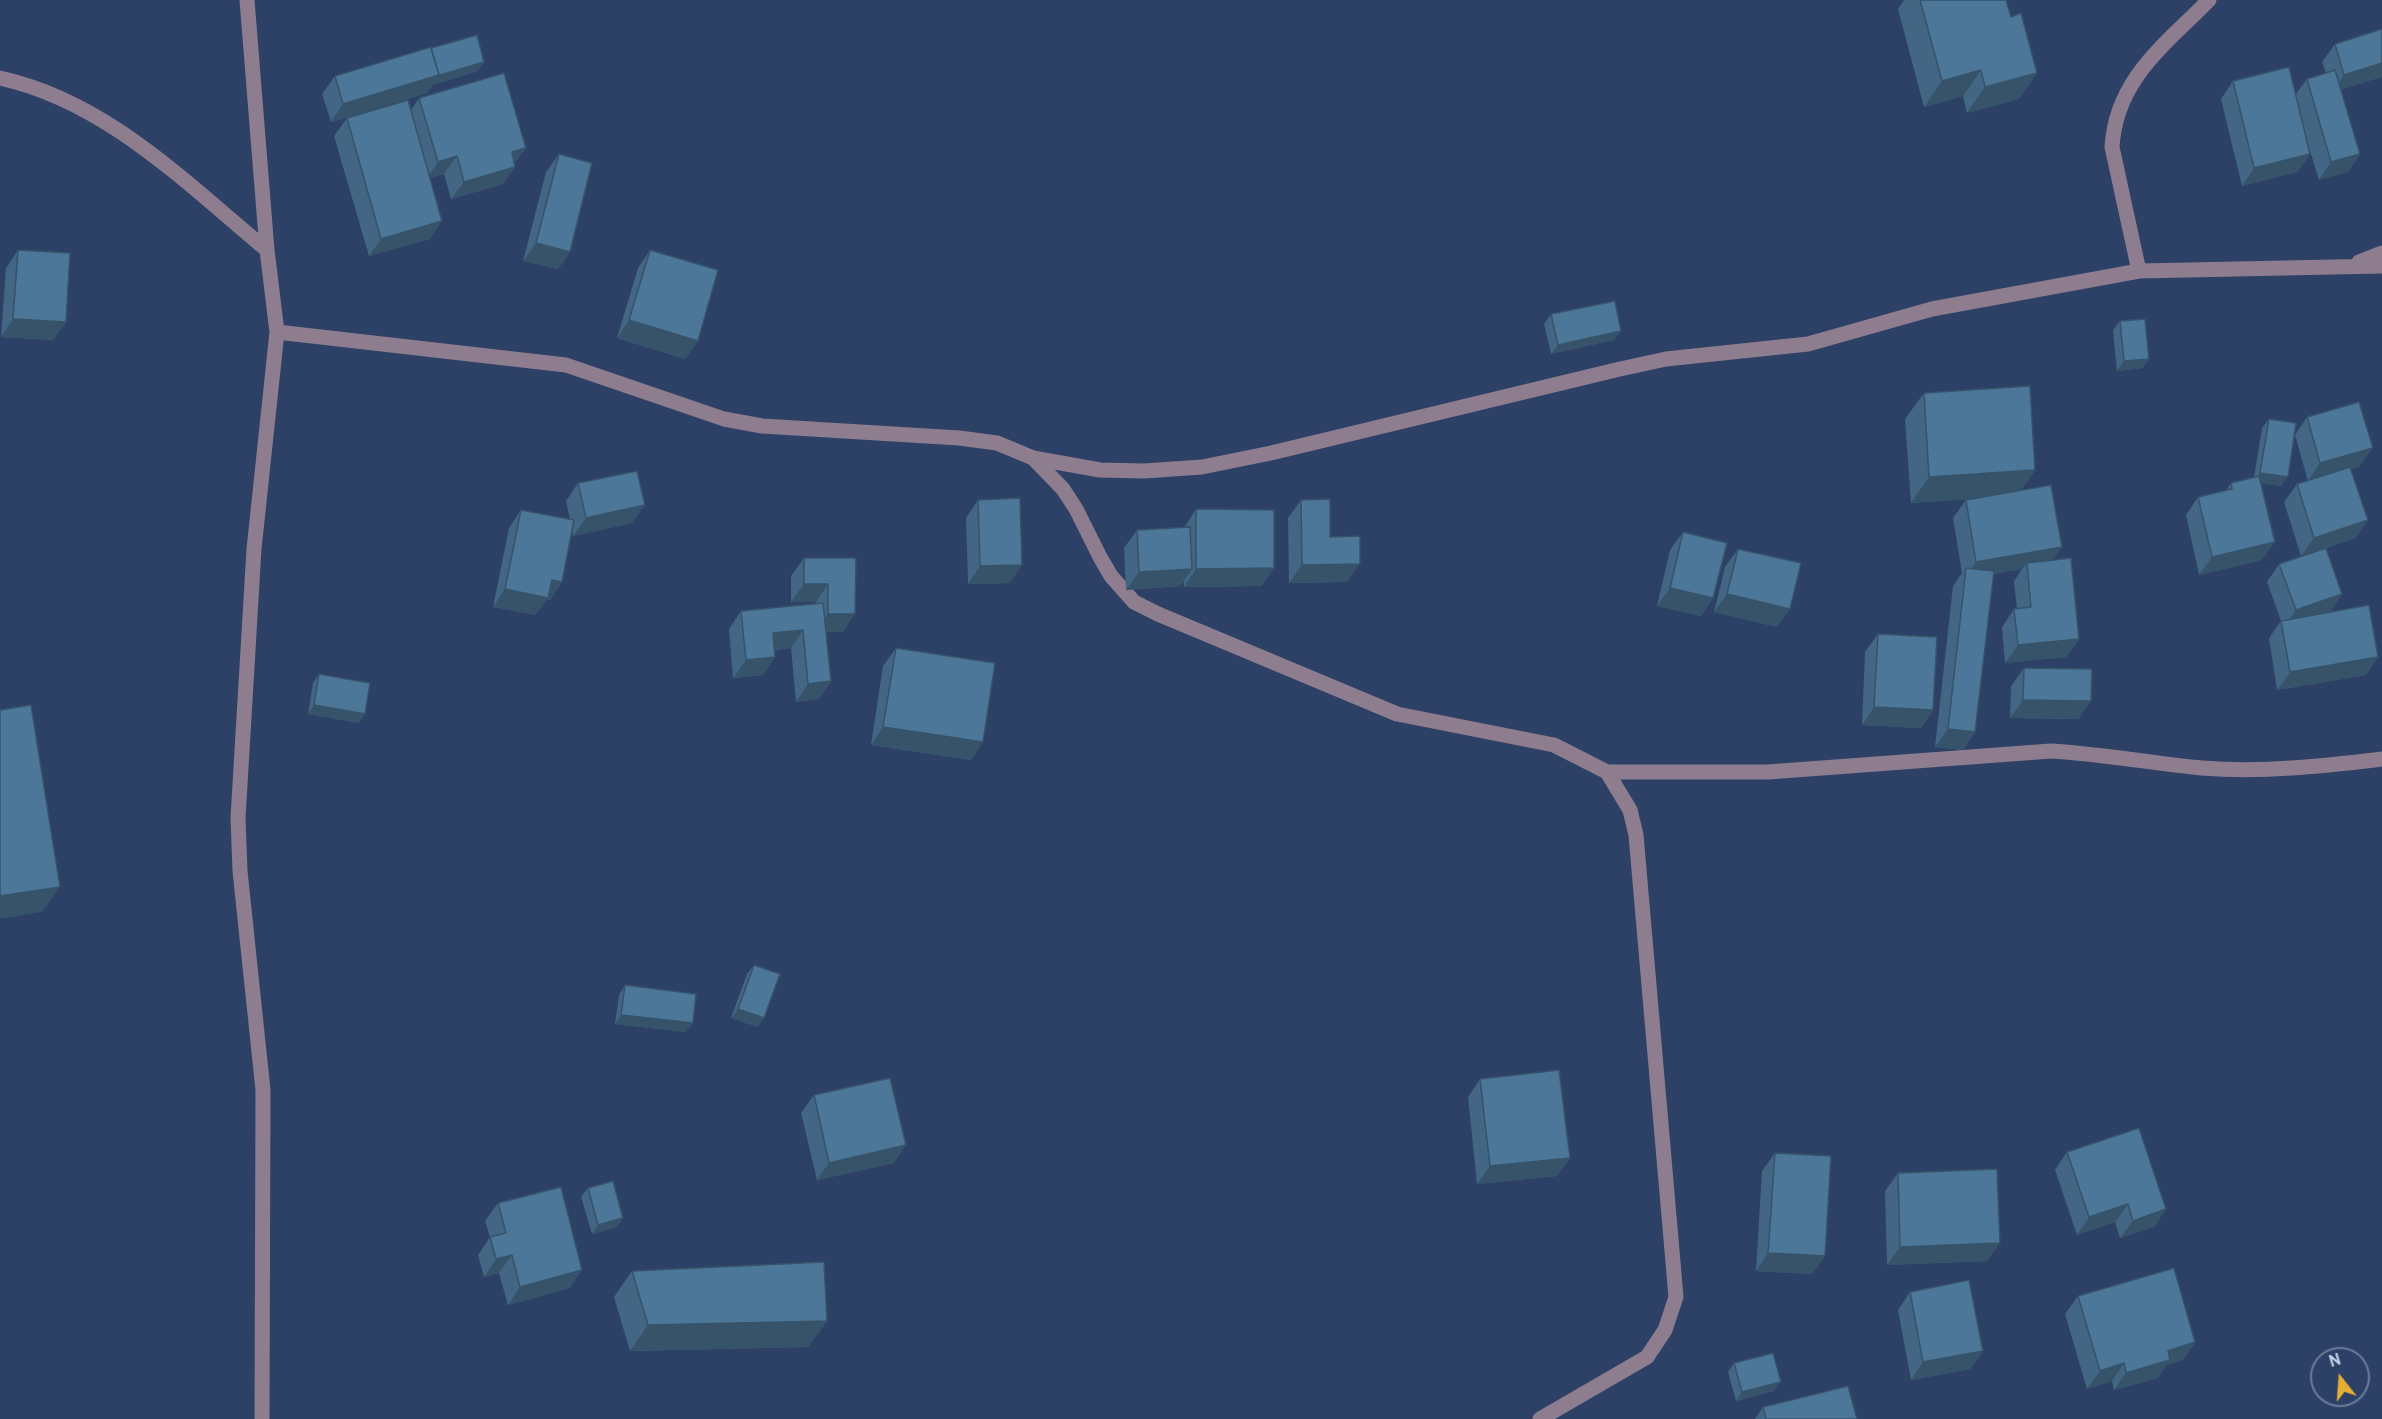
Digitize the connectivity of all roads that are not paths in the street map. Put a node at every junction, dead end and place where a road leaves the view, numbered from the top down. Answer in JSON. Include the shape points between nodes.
{"nodes":[{"id":1,"x":247,"y":0,"type":"edge"},
{"id":2,"x":2209,"y":0,"type":"edge"},
{"id":3,"x":0,"y":78,"type":"edge"},
{"id":4,"x":267,"y":250,"type":"junction"},
{"id":5,"x":2382,"y":254,"type":"edge"},
{"id":6,"x":2382,"y":266,"type":"edge"},
{"id":7,"x":2345,"y":267,"type":"junction"},
{"id":8,"x":2139,"y":271,"type":"junction"},
{"id":9,"x":277,"y":332,"type":"junction"},
{"id":10,"x":1033,"y":458,"type":"junction"},
{"id":11,"x":2382,"y":759,"type":"edge"},
{"id":12,"x":1607,"y":771,"type":"junction"},
{"id":13,"x":262,"y":1419,"type":"edge"},
{"id":14,"x":1540,"y":1419,"type":"edge"}],
"edges":[{"from":1,"to":4,"type":"street"},
{"from":2,"to":8,"type":"street","via":[[2133,80],[2113,126],[2112,147]]},
{"from":3,"to":4,"type":"street","via":[[23,83],[81,108],[129,136]]},
{"from":4,"to":9,"type":"street"},
{"from":5,"to":7,"type":"street"},
{"from":6,"to":7,"type":"street"},
{"from":7,"to":8,"type":"street"},
{"from":8,"to":10,"type":"street","via":[[1932,309],[1808,345],[1666,359],[1202,467],[1100,470]]},
{"from":9,"to":10,"type":"street","via":[[566,365],[724,419],[762,426],[997,443]]},
{"from":9,"to":13,"type":"street","via":[[254,549],[238,818],[263,1090]]},
{"from":10,"to":12,"type":"street","via":[[1063,489],[1111,576],[1134,602],[1397,714],[1554,746]]},
{"from":11,"to":12,"type":"street","via":[[2254,770],[2051,751],[1768,772]]},
{"from":12,"to":14,"type":"street","via":[[1630,810],[1636,835],[1676,1297],[1665,1330],[1647,1358]]}]}
